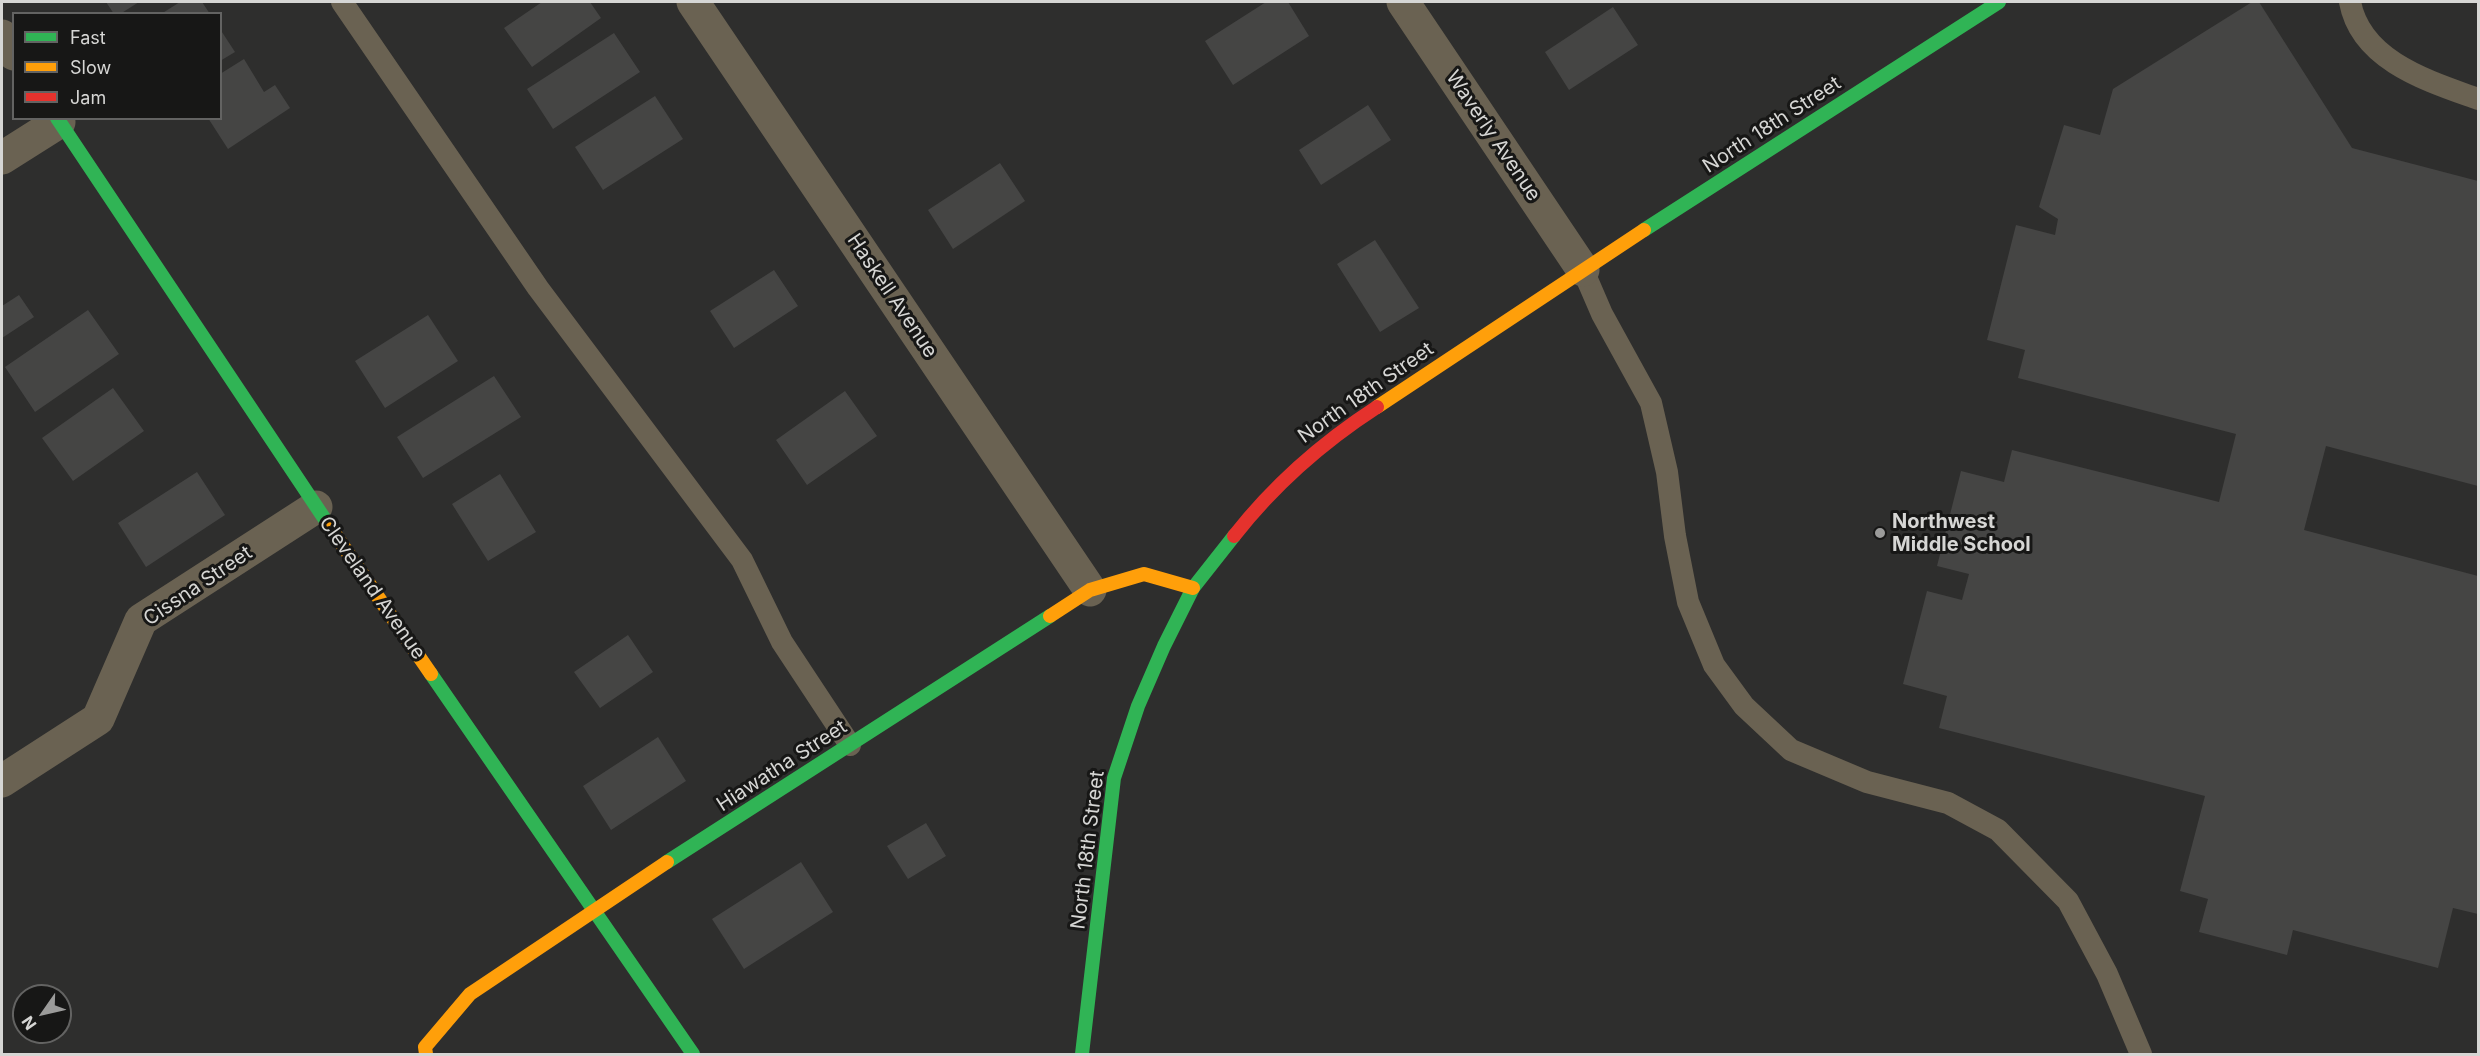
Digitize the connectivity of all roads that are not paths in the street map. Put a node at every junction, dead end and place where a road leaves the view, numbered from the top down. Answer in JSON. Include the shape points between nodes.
{"nodes":[{"id":1,"x":342,"y":2,"type":"edge"},
{"id":2,"x":693,"y":2,"type":"edge"},
{"id":3,"x":1403,"y":2,"type":"edge"},
{"id":4,"x":1999,"y":2,"type":"edge"},
{"id":5,"x":2350,"y":2,"type":"edge"},
{"id":6,"x":2,"y":36,"type":"edge"},
{"id":7,"x":12,"y":51,"type":"edge"},
{"id":8,"x":2478,"y":99,"type":"edge"},
{"id":9,"x":58,"y":120,"type":"edge"},
{"id":10,"x":2,"y":158,"type":"edge"},
{"id":11,"x":1583,"y":270,"type":"junction"},
{"id":12,"x":316,"y":507,"type":"junction"},
{"id":13,"x":1193,"y":588,"type":"junction"},
{"id":14,"x":1090,"y":590,"type":"junction"},
{"id":15,"x":850,"y":745,"type":"junction"},
{"id":16,"x":2,"y":781,"type":"edge"},
{"id":17,"x":595,"y":909,"type":"junction"},
{"id":18,"x":426,"y":1054,"type":"edge"},
{"id":19,"x":693,"y":1054,"type":"edge"},
{"id":20,"x":1083,"y":1054,"type":"edge"},
{"id":21,"x":2141,"y":1054,"type":"edge"}],
"edges":[{"from":1,"to":15,"type":"lane","via":[[538,288],[742,561],[782,642]]},
{"from":2,"to":14,"type":"street","name":"Haskell Avenue"},
{"from":3,"to":11,"type":"street","name":"Waverly Avenue"},
{"from":4,"to":11,"type":"street","name":"North 18th Street"},
{"from":5,"to":8,"type":"lane","via":[[2354,22],[2388,60],[2431,82]]},
{"from":6,"to":7,"type":"street"},
{"from":9,"to":10,"type":"street"},
{"from":9,"to":12,"type":"street","name":"Cleveland Avenue"},
{"from":11,"to":13,"type":"street","name":"North 18th Street","via":[[1336,433],[1261,502]]},
{"from":11,"to":21,"type":"lane","via":[[1602,314],[1651,403],[1667,472],[1688,602],[1714,665],[1744,706],[1791,750],[1867,782],[1948,803],[1998,830],[2068,901],[2107,974]]},
{"from":12,"to":16,"type":"street","name":"Cissna Street","via":[[141,620],[98,719]]},
{"from":12,"to":17,"type":"street","name":"Cleveland Avenue"},
{"from":13,"to":14,"type":"street","name":"Hiawatha Street","via":[[1144,574]]},
{"from":13,"to":20,"type":"street","name":"North 18th Street","via":[[1137,706],[1114,778]]},
{"from":14,"to":15,"type":"street","name":"Hiawatha Street"},
{"from":15,"to":17,"type":"street","name":"Hiawatha Street"},
{"from":17,"to":18,"type":"street","name":"Hiawatha Street","via":[[470,994],[425,1047]]},
{"from":17,"to":19,"type":"street","name":"Cleveland Avenue"}]}
